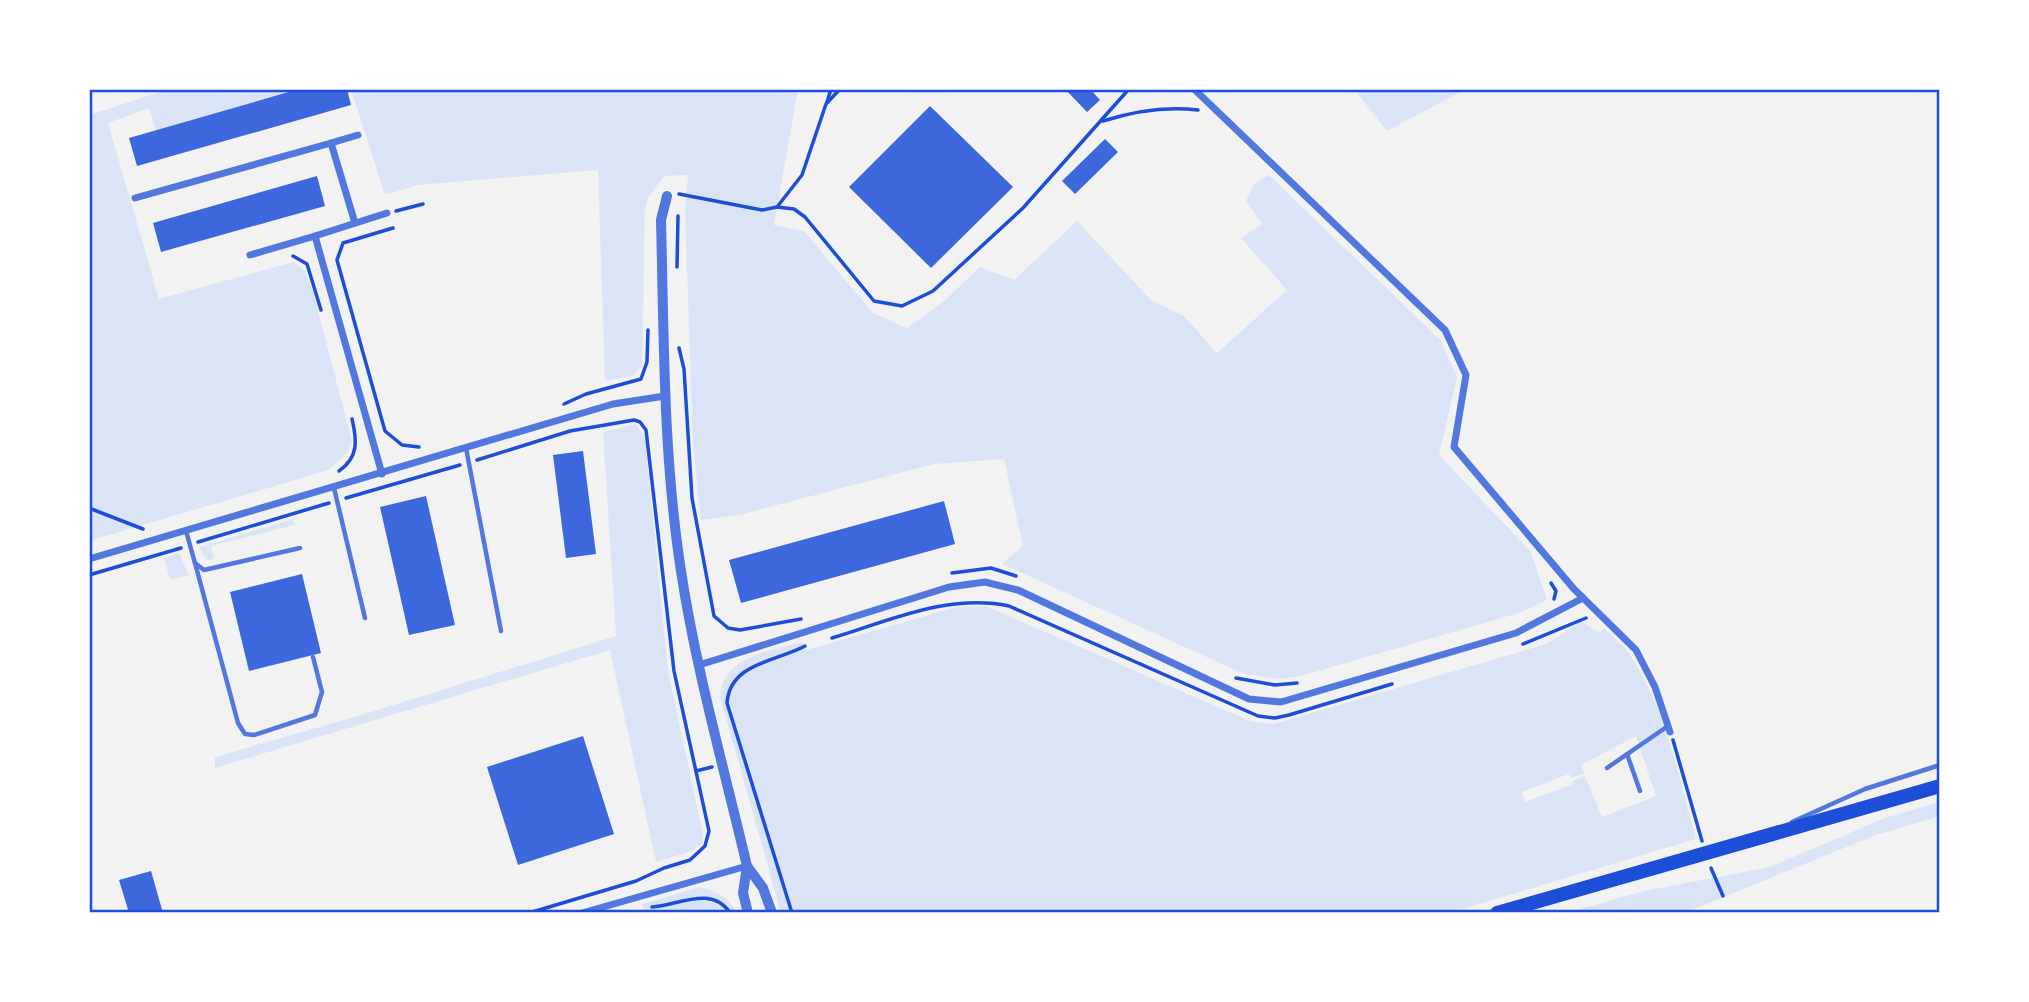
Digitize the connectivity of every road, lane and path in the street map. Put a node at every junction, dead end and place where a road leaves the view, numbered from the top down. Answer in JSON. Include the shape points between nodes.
{"nodes":[{"id":1,"x":831,"y":89,"type":"edge"},
{"id":2,"x":840,"y":89,"type":"edge"},
{"id":3,"x":1129,"y":89,"type":"edge"},
{"id":4,"x":1194,"y":89,"type":"edge"},
{"id":5,"x":826,"y":104,"type":"junction"},
{"id":6,"x":1221,"y":115,"type":"junction"},
{"id":7,"x":1100,"y":122,"type":"junction"},
{"id":8,"x":358,"y":135,"type":"dead end"},
{"id":9,"x":331,"y":143,"type":"junction"},
{"id":10,"x":667,"y":196,"type":"joint"},
{"id":11,"x":135,"y":198,"type":"dead end"},
{"id":12,"x":423,"y":204,"type":"dead end"},
{"id":13,"x":777,"y":207,"type":"junction"},
{"id":14,"x":387,"y":213,"type":"joint"},
{"id":15,"x":678,"y":214,"type":"dead end"},
{"id":16,"x":355,"y":223,"type":"junction"},
{"id":17,"x":393,"y":228,"type":"dead end"},
{"id":18,"x":315,"y":236,"type":"junction"},
{"id":19,"x":250,"y":255,"type":"dead end"},
{"id":20,"x":292,"y":256,"type":"dead end"},
{"id":21,"x":677,"y":268,"type":"dead end"},
{"id":22,"x":321,"y":311,"type":"dead end"},
{"id":23,"x":648,"y":324,"type":"dead end"},
{"id":24,"x":677,"y":342,"type":"dead end"},
{"id":25,"x":665,"y":396,"type":"junction"},
{"id":26,"x":561,"y":406,"type":"dead end"},
{"id":27,"x":350,"y":412,"type":"dead end"},
{"id":28,"x":430,"y":445,"type":"dead end"},
{"id":29,"x":466,"y":449,"type":"junction"},
{"id":30,"x":468,"y":462,"type":"junction"},
{"id":31,"x":333,"y":473,"type":"dead end"},
{"id":32,"x":382,"y":474,"type":"junction"},
{"id":33,"x":334,"y":488,"type":"junction"},
{"id":34,"x":337,"y":501,"type":"junction"},
{"id":35,"x":89,"y":508,"type":"edge"},
{"id":36,"x":153,"y":526,"type":"dead end"},
{"id":37,"x":143,"y":529,"type":"junction"},
{"id":38,"x":186,"y":531,"type":"junction"},
{"id":39,"x":134,"y":532,"type":"dead end"},
{"id":40,"x":204,"y":540,"type":"dead end"},
{"id":41,"x":300,"y":548,"type":"dead end"},
{"id":42,"x":176,"y":549,"type":"dead end"},
{"id":43,"x":89,"y":559,"type":"edge"},
{"id":44,"x":195,"y":563,"type":"junction"},
{"id":45,"x":1552,"y":563,"type":"junction"},
{"id":46,"x":947,"y":574,"type":"dead end"},
{"id":47,"x":89,"y":575,"type":"edge"},
{"id":48,"x":1019,"y":577,"type":"dead end"},
{"id":49,"x":1583,"y":598,"type":"junction"},
{"id":50,"x":1554,"y":603,"type":"dead end"},
{"id":51,"x":365,"y":618,"type":"dead end"},
{"id":52,"x":801,"y":619,"type":"dead end"},
{"id":53,"x":1608,"y":623,"type":"junction"},
{"id":54,"x":501,"y":631,"type":"dead end"},
{"id":55,"x":821,"y":641,"type":"dead end"},
{"id":56,"x":808,"y":645,"type":"dead end"},
{"id":57,"x":1521,"y":645,"type":"dead end"},
{"id":58,"x":313,"y":657,"type":"dead end"},
{"id":59,"x":699,"y":664,"type":"junction"},
{"id":60,"x":1235,"y":677,"type":"dead end"},
{"id":61,"x":1405,"y":680,"type":"dead end"},
{"id":62,"x":1306,"y":681,"type":"dead end"},
{"id":63,"x":1669,"y":729,"type":"junction"},
{"id":64,"x":1627,"y":754,"type":"junction"},
{"id":65,"x":1940,"y":765,"type":"edge"},
{"id":66,"x":1606,"y":768,"type":"dead end"},
{"id":67,"x":1940,"y":786,"type":"edge"},
{"id":68,"x":1640,"y":791,"type":"dead end"},
{"id":69,"x":1746,"y":843,"type":"junction"},
{"id":70,"x":1706,"y":855,"type":"junction"},
{"id":71,"x":747,"y":866,"type":"junction"},
{"id":72,"x":1723,"y":896,"type":"dead end"},
{"id":73,"x":644,"y":908,"type":"dead end"},
{"id":74,"x":529,"y":913,"type":"edge"},
{"id":75,"x":582,"y":913,"type":"edge"},
{"id":76,"x":730,"y":913,"type":"edge"},
{"id":77,"x":748,"y":913,"type":"edge"},
{"id":78,"x":772,"y":913,"type":"edge"},
{"id":79,"x":792,"y":913,"type":"edge"},
{"id":80,"x":1497,"y":913,"type":"edge"}],
"edges":[{"from":1,"to":5,"type":"path"},
{"from":2,"to":5,"type":"path"},
{"from":3,"to":7,"type":"path"},
{"from":4,"to":6,"type":"street"},
{"from":5,"to":13,"type":"path","via":[[802,175]]},
{"from":6,"to":7,"type":"path","via":[[1178,107]]},
{"from":6,"to":45,"type":"street","via":[[1445,330],[1465,375],[1454,447]]},
{"from":7,"to":13,"type":"path","via":[[1006,225],[933,291],[902,306],[874,301],[805,216]]},
{"from":8,"to":9,"type":"street"},
{"from":9,"to":11,"type":"street"},
{"from":9,"to":16,"type":"street"},
{"from":10,"to":13,"type":"path","via":[[686,193],[762,210]]},
{"from":10,"to":25,"type":"street","via":[[661,220]]},
{"from":12,"to":14,"type":"path"},
{"from":14,"to":16,"type":"street"},
{"from":15,"to":21,"type":"path"},
{"from":16,"to":18,"type":"street"},
{"from":17,"to":28,"type":"path","via":[[344,243],[337,260],[385,431],[402,445]]},
{"from":18,"to":19,"type":"street"},
{"from":18,"to":32,"type":"street"},
{"from":20,"to":22,"type":"path","via":[[307,264]]},
{"from":23,"to":26,"type":"path","via":[[648,357],[641,379]]},
{"from":24,"to":52,"type":"path","via":[[684,369],[692,498],[714,616],[728,628],[740,630]]},
{"from":25,"to":29,"type":"street","via":[[613,404]]},
{"from":25,"to":59,"type":"street","via":[[681,569]]},
{"from":27,"to":31,"type":"path","via":[[357,443],[349,463]]},
{"from":29,"to":30,"type":"lane"},
{"from":29,"to":32,"type":"street"},
{"from":30,"to":34,"type":"path"},
{"from":30,"to":54,"type":"lane"},
{"from":30,"to":74,"type":"path","via":[[570,431],[634,420],[646,430],[668,631],[709,831],[705,846],[690,860]]},
{"from":32,"to":33,"type":"street"},
{"from":33,"to":34,"type":"lane"},
{"from":33,"to":38,"type":"street"},
{"from":34,"to":40,"type":"path"},
{"from":34,"to":51,"type":"lane"},
{"from":35,"to":37,"type":"path"},
{"from":36,"to":37,"type":"path"},
{"from":37,"to":39,"type":"path"},
{"from":38,"to":43,"type":"street"},
{"from":38,"to":44,"type":"lane"},
{"from":41,"to":44,"type":"lane","via":[[204,570]]},
{"from":42,"to":47,"type":"path"},
{"from":44,"to":58,"type":"lane","via":[[238,723],[245,734],[315,715],[322,692]]},
{"from":45,"to":49,"type":"street"},
{"from":45,"to":50,"type":"path","via":[[1545,570],[1556,591]]},
{"from":46,"to":48,"type":"path","via":[[991,568]]},
{"from":49,"to":53,"type":"street"},
{"from":49,"to":59,"type":"street","via":[[1516,633],[1281,702],[1249,699],[1018,590],[985,582],[949,587]]},
{"from":53,"to":57,"type":"path","via":[[1602,630],[1582,618]]},
{"from":53,"to":63,"type":"street","via":[[1636,650],[1656,687]]},
{"from":55,"to":61,"type":"path","via":[[953,603],[988,602],[1009,606],[1258,716],[1289,715]]},
{"from":56,"to":79,"type":"path","via":[[744,670],[735,679],[727,703]]},
{"from":59,"to":71,"type":"street"},
{"from":60,"to":62,"type":"path","via":[[1275,685]]},
{"from":63,"to":64,"type":"lane"},
{"from":63,"to":70,"type":"path"},
{"from":64,"to":66,"type":"lane"},
{"from":64,"to":68,"type":"lane"},
{"from":65,"to":69,"type":"lane","via":[[1865,789]]},
{"from":67,"to":69,"type":"highway"},
{"from":69,"to":70,"type":"highway"},
{"from":70,"to":72,"type":"path"},
{"from":70,"to":80,"type":"highway"},
{"from":71,"to":75,"type":"street"},
{"from":71,"to":77,"type":"street","via":[[743,893]]},
{"from":71,"to":78,"type":"street","via":[[763,888]]},
{"from":73,"to":76,"type":"path","via":[[706,897]]}]}
